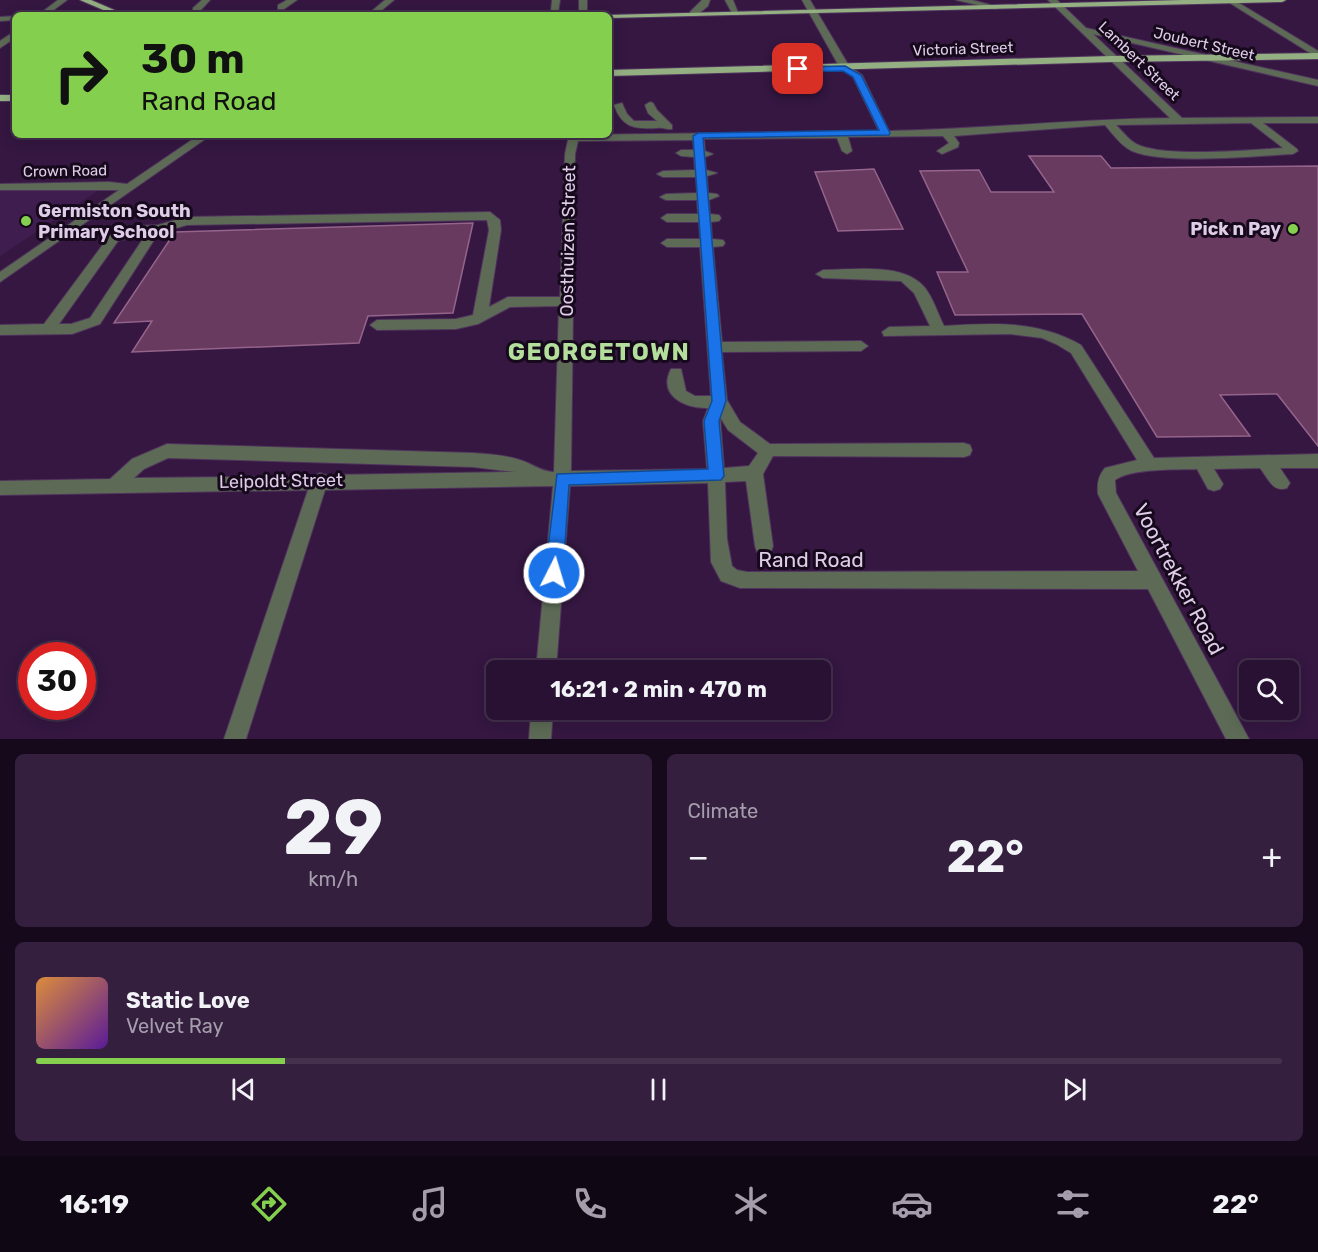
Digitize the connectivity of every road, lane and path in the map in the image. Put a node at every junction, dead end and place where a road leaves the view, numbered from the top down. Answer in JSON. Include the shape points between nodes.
{"nodes":[{"id":1,"x":63,"y":0,"type":"edge"},
{"id":2,"x":84,"y":0,"type":"edge"},
{"id":3,"x":206,"y":0,"type":"edge"},
{"id":4,"x":293,"y":0,"type":"edge"},
{"id":5,"x":390,"y":0,"type":"edge"},
{"id":6,"x":556,"y":0,"type":"edge"},
{"id":7,"x":706,"y":0,"type":"edge"},
{"id":8,"x":729,"y":0,"type":"edge"},
{"id":9,"x":806,"y":0,"type":"edge"},
{"id":10,"x":960,"y":0,"type":"edge"},
{"id":11,"x":1230,"y":0,"type":"edge"},
{"id":12,"x":1282,"y":0,"type":"edge"},
{"id":13,"x":1055,"y":3,"type":"edge"},
{"id":14,"x":281,"y":7,"type":"dead end"},
{"id":15,"x":995,"y":8,"type":"junction"},
{"id":16,"x":196,"y":10,"type":"dead end"},
{"id":17,"x":555,"y":11,"type":"dead end"},
{"id":18,"x":812,"y":11,"type":"junction"},
{"id":19,"x":46,"y":12,"type":"edge"},
{"id":20,"x":114,"y":12,"type":"edge"},
{"id":21,"x":375,"y":12,"type":"edge"},
{"id":22,"x":736,"y":13,"type":"junction"},
{"id":23,"x":693,"y":14,"type":"junction"},
{"id":24,"x":612,"y":16,"type":"edge"},
{"id":25,"x":1085,"y":30,"type":"junction"},
{"id":26,"x":1318,"y":56,"type":"edge"},
{"id":27,"x":1207,"y":58,"type":"junction"},
{"id":28,"x":1112,"y":59,"type":"junction"},
{"id":29,"x":845,"y":68,"type":"junction"},
{"id":30,"x":612,"y":73,"type":"edge"},
{"id":31,"x":1318,"y":83,"type":"edge"},
{"id":32,"x":619,"y":105,"type":"dead end"},
{"id":33,"x":650,"y":105,"type":"dead end"},
{"id":34,"x":1178,"y":120,"type":"junction"},
{"id":35,"x":1253,"y":120,"type":"junction"},
{"id":36,"x":1318,"y":120,"type":"edge"},
{"id":37,"x":1108,"y":122,"type":"junction"},
{"id":38,"x":664,"y":124,"type":"junction"},
{"id":39,"x":885,"y":133,"type":"junction"},
{"id":40,"x":946,"y":133,"type":"junction"},
{"id":41,"x":841,"y":134,"type":"junction"},
{"id":42,"x":680,"y":136,"type":"junction"},
{"id":43,"x":698,"y":136,"type":"junction"},
{"id":44,"x":612,"y":137,"type":"edge"},
{"id":45,"x":202,"y":138,"type":"edge"},
{"id":46,"x":574,"y":138,"type":"edge"},
{"id":47,"x":847,"y":151,"type":"dead end"},
{"id":48,"x":942,"y":151,"type":"dead end"},
{"id":49,"x":681,"y":153,"type":"dead end"},
{"id":50,"x":704,"y":154,"type":"junction"},
{"id":51,"x":706,"y":173,"type":"junction"},
{"id":52,"x":663,"y":174,"type":"dead end"},
{"id":53,"x":0,"y":187,"type":"edge"},
{"id":54,"x":129,"y":188,"type":"junction"},
{"id":55,"x":708,"y":196,"type":"junction"},
{"id":56,"x":666,"y":197,"type":"dead end"},
{"id":57,"x":668,"y":218,"type":"dead end"},
{"id":58,"x":710,"y":218,"type":"junction"},
{"id":59,"x":159,"y":230,"type":"junction"},
{"id":60,"x":667,"y":243,"type":"dead end"},
{"id":61,"x":713,"y":243,"type":"junction"},
{"id":62,"x":823,"y":274,"type":"dead end"},
{"id":63,"x":0,"y":278,"type":"edge"},
{"id":64,"x":567,"y":301,"type":"junction"},
{"id":65,"x":480,"y":317,"type":"junction"},
{"id":66,"x":377,"y":325,"type":"dead end"},
{"id":67,"x":48,"y":329,"type":"junction"},
{"id":68,"x":0,"y":330,"type":"edge"},
{"id":69,"x":939,"y":331,"type":"junction"},
{"id":70,"x":889,"y":332,"type":"dead end"},
{"id":71,"x":861,"y":345,"type":"dead end"},
{"id":72,"x":716,"y":347,"type":"junction"},
{"id":73,"x":676,"y":373,"type":"dead end"},
{"id":74,"x":719,"y":401,"type":"junction"},
{"id":75,"x":964,"y":450,"type":"dead end"},
{"id":76,"x":768,"y":451,"type":"junction"},
{"id":77,"x":1318,"y":461,"type":"edge"},
{"id":78,"x":1266,"y":463,"type":"junction"},
{"id":79,"x":1149,"y":464,"type":"junction"},
{"id":80,"x":1202,"y":464,"type":"junction"},
{"id":81,"x":754,"y":473,"type":"junction"},
{"id":82,"x":716,"y":476,"type":"junction"},
{"id":83,"x":541,"y":478,"type":"junction"},
{"id":84,"x":562,"y":478,"type":"junction"},
{"id":85,"x":321,"y":480,"type":"junction"},
{"id":86,"x":1281,"y":483,"type":"dead end"},
{"id":87,"x":116,"y":484,"type":"junction"},
{"id":88,"x":1214,"y":484,"type":"dead end"},
{"id":89,"x":0,"y":488,"type":"edge"},
{"id":90,"x":764,"y":546,"type":"dead end"},
{"id":91,"x":1152,"y":580,"type":"junction"},
{"id":92,"x":547,"y":660,"type":"edge"},
{"id":93,"x":541,"y":720,"type":"edge"},
{"id":94,"x":235,"y":739,"type":"edge"},
{"id":95,"x":540,"y":739,"type":"edge"},
{"id":96,"x":1238,"y":739,"type":"edge"}],
"edges":[{"from":1,"to":19,"type":"street"},
{"from":2,"to":20,"type":"main road"},
{"from":3,"to":16,"type":"street"},
{"from":4,"to":14,"type":"street"},
{"from":5,"to":21,"type":"street"},
{"from":6,"to":17,"type":"street"},
{"from":7,"to":23,"type":"street"},
{"from":8,"to":22,"type":"street"},
{"from":9,"to":18,"type":"street"},
{"from":10,"to":15,"type":"street"},
{"from":11,"to":12,"type":"main road"},
{"from":11,"to":13,"type":"main road"},
{"from":11,"to":26,"type":"street"},
{"from":13,"to":15,"type":"main road"},
{"from":13,"to":25,"type":"street","name":"Lambert Street"},
{"from":15,"to":18,"type":"main road"},
{"from":18,"to":22,"type":"main road"},
{"from":18,"to":29,"type":"street"},
{"from":22,"to":23,"type":"main road"},
{"from":23,"to":24,"type":"main road"},
{"from":25,"to":27,"type":"street","name":"Joubert Street"},
{"from":25,"to":28,"type":"street","name":"Lambert Street"},
{"from":26,"to":27,"type":"main road","name":"Victoria Street"},
{"from":27,"to":28,"type":"main road","name":"Victoria Street"},
{"from":27,"to":31,"type":"street","name":"Joubert Street"},
{"from":28,"to":29,"type":"main road","name":"Victoria Street"},
{"from":28,"to":34,"type":"street","name":"Lambert Street"},
{"from":29,"to":30,"type":"main road","name":"Victoria Street"},
{"from":29,"to":39,"type":"street","via":[[857,75]]},
{"from":32,"to":38,"type":"street","via":[[622,119],[628,123]]},
{"from":33,"to":38,"type":"street"},
{"from":34,"to":35,"type":"street"},
{"from":34,"to":37,"type":"street"},
{"from":35,"to":36,"type":"street"},
{"from":35,"to":37,"type":"street","via":[[1293,151],[1144,151],[1132,146]]},
{"from":37,"to":40,"type":"street"},
{"from":38,"to":42,"type":"street"},
{"from":39,"to":40,"type":"street"},
{"from":39,"to":41,"type":"street"},
{"from":40,"to":48,"type":"street","via":[[954,143]]},
{"from":41,"to":43,"type":"street"},
{"from":41,"to":47,"type":"street"},
{"from":42,"to":43,"type":"street"},
{"from":42,"to":44,"type":"street"},
{"from":43,"to":50,"type":"street"},
{"from":45,"to":54,"type":"street"},
{"from":46,"to":64,"type":"street","name":"Oosthuizen Street","via":[[570,154]]},
{"from":49,"to":50,"type":"street"},
{"from":50,"to":51,"type":"street"},
{"from":51,"to":52,"type":"street"},
{"from":51,"to":55,"type":"street"},
{"from":53,"to":54,"type":"street","name":"Crown Road"},
{"from":54,"to":63,"type":"street"},
{"from":55,"to":56,"type":"street"},
{"from":55,"to":58,"type":"street"},
{"from":57,"to":58,"type":"street"},
{"from":58,"to":61,"type":"street"},
{"from":59,"to":65,"type":"street","via":[[186,221],[490,216],[495,230]]},
{"from":59,"to":67,"type":"street","via":[[137,230],[114,238]]},
{"from":59,"to":67,"type":"street","via":[[149,238],[95,321],[72,329]]},
{"from":60,"to":61,"type":"street"},
{"from":61,"to":72,"type":"street"},
{"from":62,"to":69,"type":"street","via":[[906,278],[920,291]]},
{"from":64,"to":65,"type":"street","via":[[508,302]]},
{"from":64,"to":84,"type":"street","name":"Oosthuizen Street"},
{"from":65,"to":66,"type":"street","via":[[456,324]]},
{"from":67,"to":68,"type":"street"},
{"from":69,"to":70,"type":"street"},
{"from":69,"to":79,"type":"street","via":[[1036,330],[1064,340],[1076,349]]},
{"from":71,"to":72,"type":"street"},
{"from":72,"to":74,"type":"street"},
{"from":73,"to":74,"type":"street","via":[[676,390],[685,398],[698,403]]},
{"from":74,"to":76,"type":"street","via":[[734,426]]},
{"from":74,"to":82,"type":"street","via":[[711,421]]},
{"from":75,"to":76,"type":"street"},
{"from":76,"to":81,"type":"street"},
{"from":77,"to":78,"type":"street"},
{"from":78,"to":80,"type":"street"},
{"from":78,"to":86,"type":"street"},
{"from":79,"to":80,"type":"street"},
{"from":79,"to":91,"type":"street","name":"Voortrekker Road","via":[[1121,468],[1106,481],[1107,494]]},
{"from":80,"to":88,"type":"street"},
{"from":81,"to":82,"type":"street"},
{"from":81,"to":90,"type":"street"},
{"from":82,"to":84,"type":"street"},
{"from":82,"to":91,"type":"street","name":"Rand Road","via":[[719,553],[722,568],[732,578]]},
{"from":83,"to":84,"type":"street","name":"Leipoldt Street"},
{"from":83,"to":85,"type":"street","name":"Leipoldt Street"},
{"from":83,"to":87,"type":"street","via":[[516,465],[473,460],[167,451],[138,464]]},
{"from":84,"to":92,"type":"street","name":"Oosthuizen Street"},
{"from":85,"to":87,"type":"street","name":"Leipoldt Street"},
{"from":85,"to":94,"type":"street"},
{"from":87,"to":89,"type":"street","name":"Leipoldt Street"},
{"from":91,"to":96,"type":"street","name":"Voortrekker Road"},
{"from":93,"to":95,"type":"street"}]}
